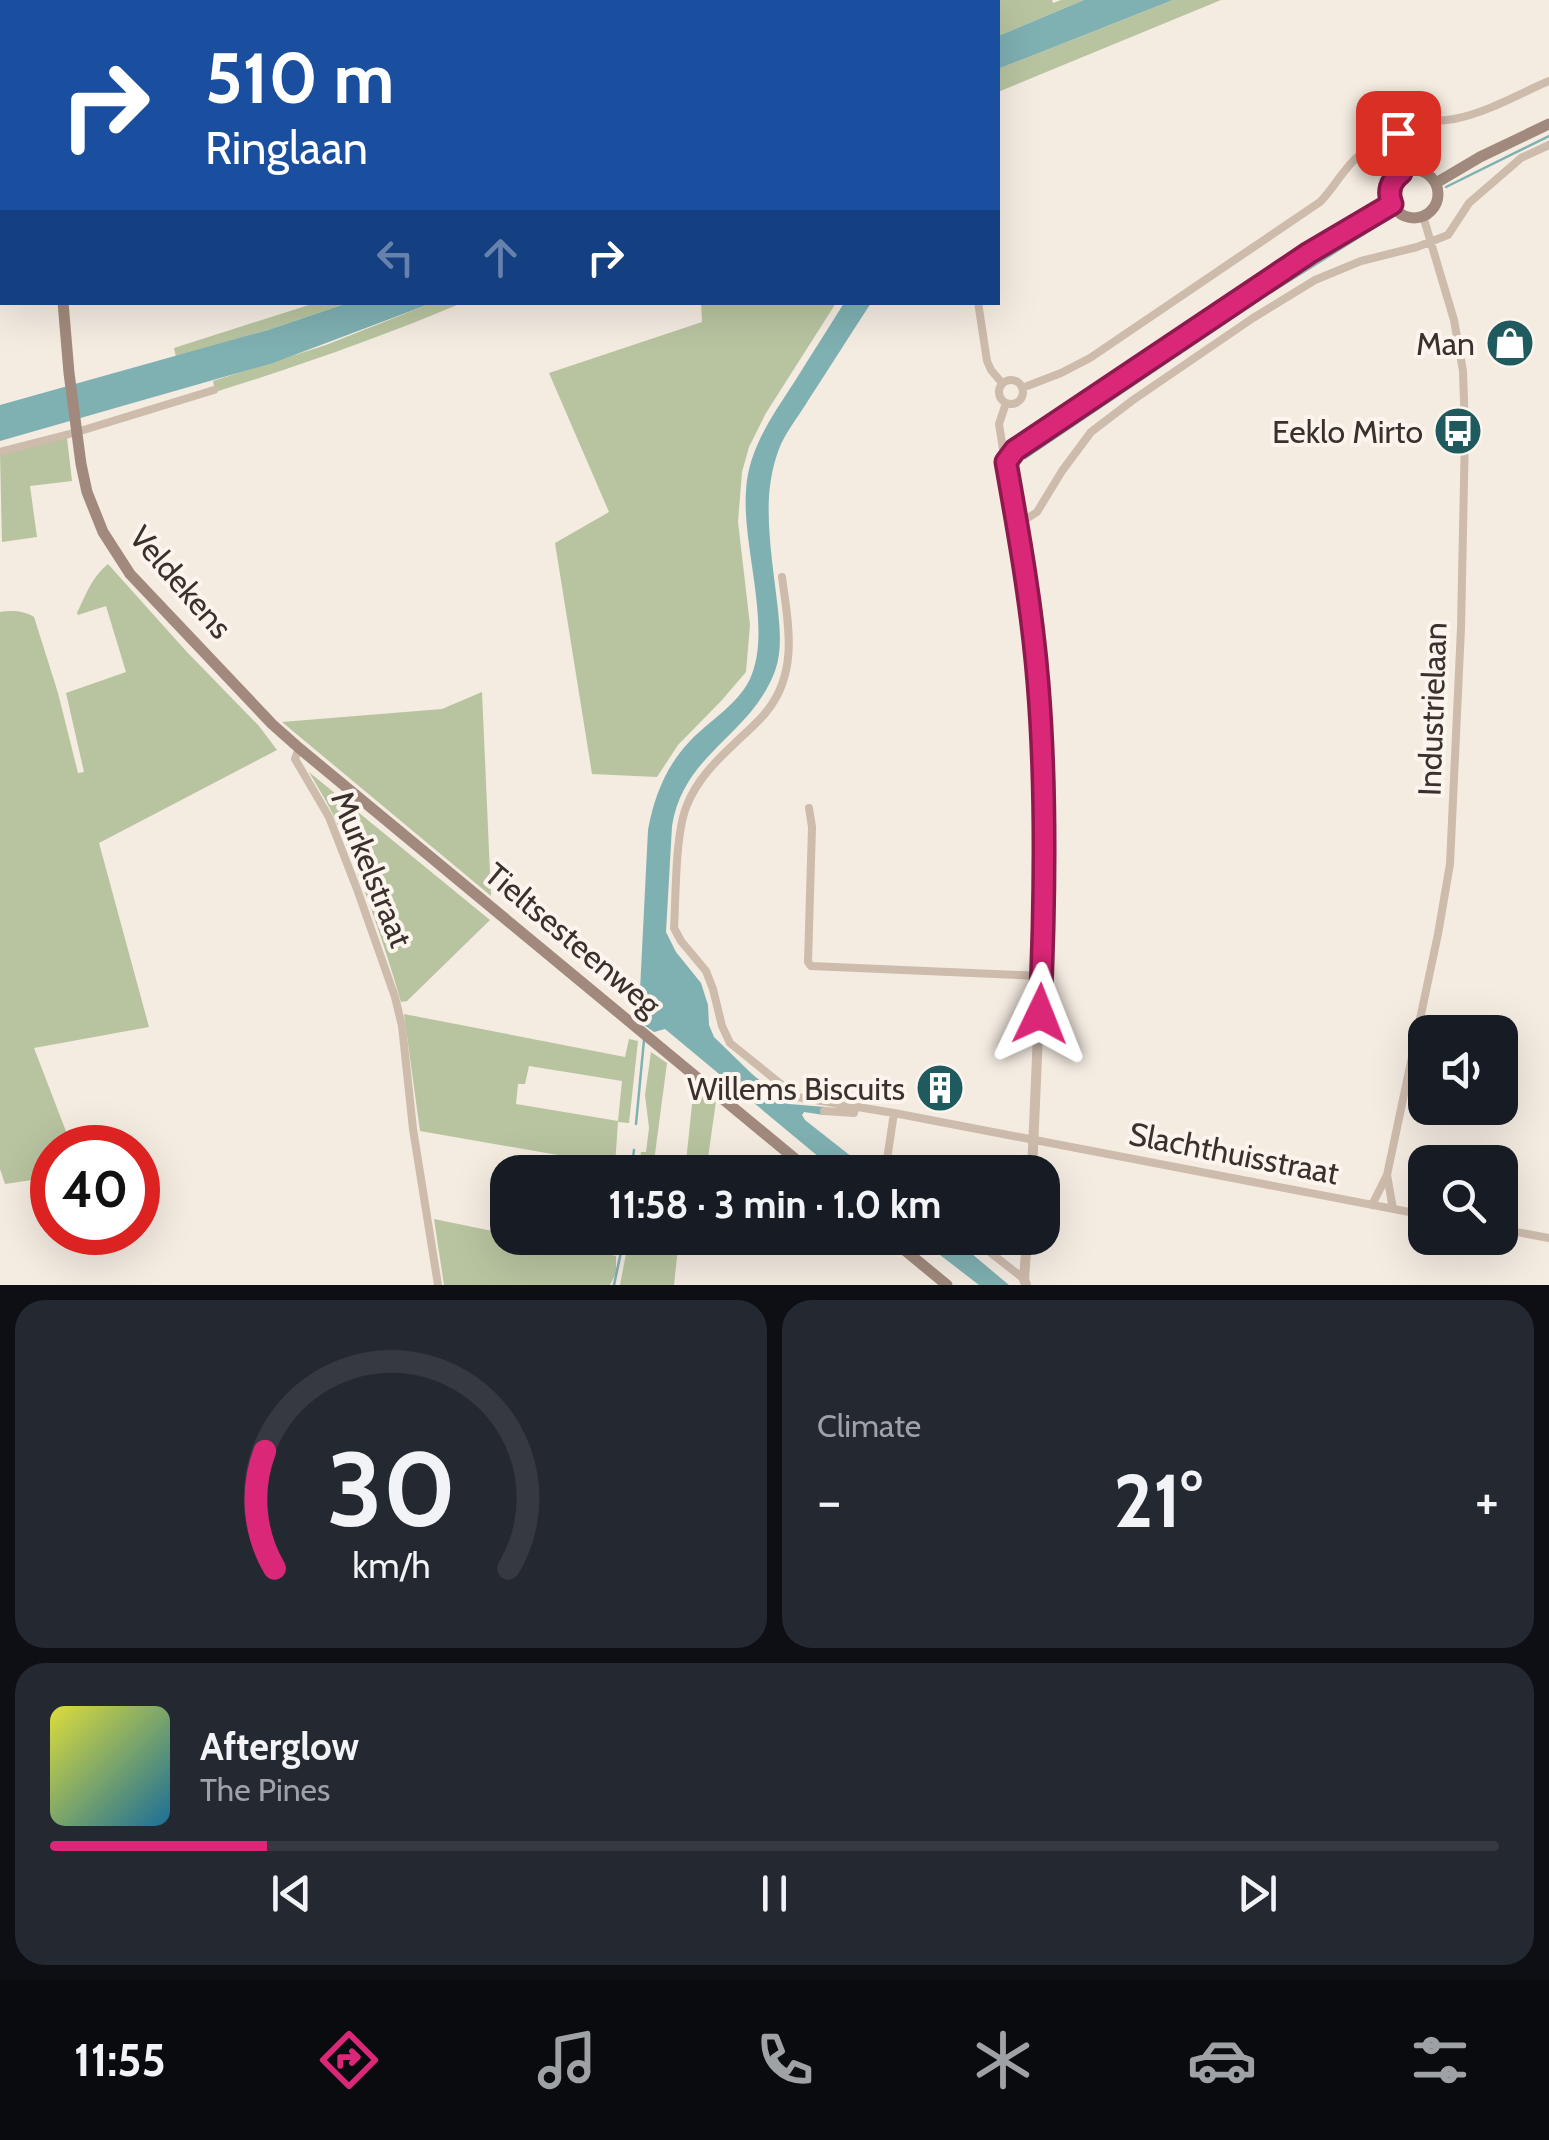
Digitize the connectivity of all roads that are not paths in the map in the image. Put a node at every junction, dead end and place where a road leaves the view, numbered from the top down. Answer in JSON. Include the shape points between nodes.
{"nodes":[{"id":1,"x":1549,"y":82,"type":"edge"},
{"id":2,"x":1549,"y":124,"type":"edge"},
{"id":3,"x":1391,"y":146,"type":"junction"},
{"id":4,"x":1549,"y":146,"type":"edge"},
{"id":5,"x":1401,"y":173,"type":"junction"},
{"id":6,"x":1436,"y":183,"type":"junction"},
{"id":7,"x":1392,"y":204,"type":"junction"},
{"id":8,"x":1423,"y":216,"type":"junction"},
{"id":9,"x":1432,"y":243,"type":"junction"},
{"id":10,"x":63,"y":305,"type":"edge"},
{"id":11,"x":979,"y":305,"type":"edge"},
{"id":12,"x":1002,"y":383,"type":"junction"},
{"id":13,"x":1022,"y":388,"type":"junction"},
{"id":14,"x":214,"y":390,"type":"dead end"},
{"id":15,"x":1006,"y":403,"type":"junction"},
{"id":16,"x":77,"y":430,"type":"junction"},
{"id":17,"x":0,"y":452,"type":"edge"},
{"id":18,"x":1006,"y":462,"type":"junction"},
{"id":19,"x":1017,"y":525,"type":"junction"},
{"id":20,"x":782,"y":577,"type":"dead end"},
{"id":21,"x":299,"y":748,"type":"junction"},
{"id":22,"x":809,"y":808,"type":"dead end"},
{"id":23,"x":1042,"y":976,"type":"junction"},
{"id":24,"x":855,"y":1106,"type":"junction"},
{"id":25,"x":824,"y":1111,"type":"dead end"},
{"id":26,"x":894,"y":1113,"type":"junction"},
{"id":27,"x":1034,"y":1141,"type":"junction"},
{"id":28,"x":791,"y":1155,"type":"edge"},
{"id":29,"x":888,"y":1155,"type":"edge"},
{"id":30,"x":1033,"y":1155,"type":"edge"},
{"id":31,"x":1387,"y":1175,"type":"junction"},
{"id":32,"x":1372,"y":1205,"type":"junction"},
{"id":33,"x":1393,"y":1209,"type":"junction"},
{"id":34,"x":1408,"y":1212,"type":"edge"},
{"id":35,"x":1518,"y":1232,"type":"edge"},
{"id":36,"x":1549,"y":1238,"type":"edge"},
{"id":37,"x":911,"y":1255,"type":"edge"},
{"id":38,"x":992,"y":1255,"type":"edge"},
{"id":39,"x":1026,"y":1255,"type":"edge"},
{"id":40,"x":1025,"y":1282,"type":"edge"},
{"id":41,"x":438,"y":1285,"type":"edge"},
{"id":42,"x":948,"y":1285,"type":"edge"}],
"edges":[{"from":1,"to":3,"type":"street","via":[[1468,114],[1405,128]]},
{"from":2,"to":6,"type":"main road"},
{"from":3,"to":5,"type":"street"},
{"from":3,"to":13,"type":"street","via":[[1364,151],[1320,202],[1090,358]]},
{"from":4,"to":9,"type":"street","via":[[1521,158],[1469,202],[1448,236]]},
{"from":5,"to":6,"type":"main road","via":[[1420,170]]},
{"from":5,"to":7,"type":"main road","via":[[1389,190]]},
{"from":6,"to":8,"type":"main road","via":[[1436,204]]},
{"from":7,"to":8,"type":"main road","via":[[1406,217]]},
{"from":7,"to":18,"type":"main road","via":[[1262,284]]},
{"from":8,"to":9,"type":"street","name":"Industrielaan"},
{"from":9,"to":19,"type":"street","via":[[1315,280],[1239,327],[1092,432],[1037,512]]},
{"from":9,"to":31,"type":"street","name":"Industrielaan","via":[[1455,328],[1465,432],[1454,799],[1438,934]]},
{"from":10,"to":16,"type":"main road","name":"Veldekens"},
{"from":11,"to":12,"type":"street","via":[[988,361]]},
{"from":12,"to":13,"type":"street","via":[[1014,380]]},
{"from":12,"to":15,"type":"street"},
{"from":13,"to":15,"type":"street","via":[[1021,398]]},
{"from":14,"to":16,"type":"street"},
{"from":15,"to":18,"type":"street","via":[[999,424]]},
{"from":16,"to":17,"type":"street"},
{"from":16,"to":21,"type":"main road","name":"Veldekens","via":[[87,492],[117,557]]},
{"from":18,"to":19,"type":"street"},
{"from":19,"to":23,"type":"street","via":[[1039,688]]},
{"from":20,"to":24,"type":"street","name":"Slachthuisstraat","via":[[790,640],[781,688],[767,711],[707,770],[686,805],[674,928],[706,970],[730,1043],[797,1097]]},
{"from":21,"to":28,"type":"main road","name":"Tieltsesteenweg"},
{"from":21,"to":41,"type":"street","name":"Murkelstraat","via":[[295,759],[329,817],[399,1011]]},
{"from":22,"to":23,"type":"street","via":[[811,966]]},
{"from":23,"to":27,"type":"street"},
{"from":24,"to":25,"type":"street","via":[[854,1113]]},
{"from":24,"to":26,"type":"street","name":"Slachthuisstraat"},
{"from":26,"to":27,"type":"street","name":"Slachthuisstraat"},
{"from":26,"to":29,"type":"street"},
{"from":27,"to":30,"type":"street"},
{"from":27,"to":32,"type":"street","name":"Slachthuisstraat"},
{"from":31,"to":32,"type":"street","name":"Industrielaan"},
{"from":31,"to":33,"type":"street","name":"Industrielaan"},
{"from":32,"to":33,"type":"street","name":"Slachthuisstraat"},
{"from":33,"to":34,"type":"street","name":"Slachthuisstraat"},
{"from":35,"to":36,"type":"street"},
{"from":37,"to":42,"type":"main road"},
{"from":38,"to":40,"type":"street"},
{"from":39,"to":40,"type":"street"}]}
